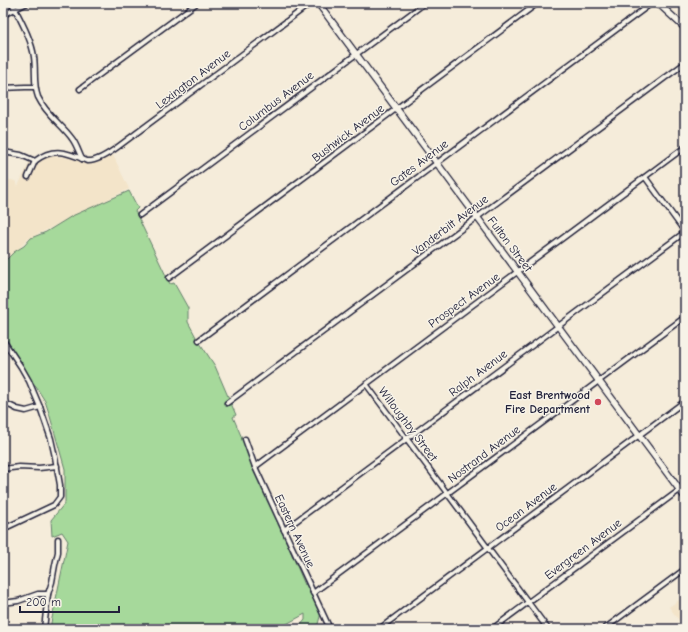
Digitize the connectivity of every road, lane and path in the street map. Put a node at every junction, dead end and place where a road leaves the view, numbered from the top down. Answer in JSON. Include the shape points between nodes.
{"nodes":[{"id":1,"x":12,"y":3,"type":"edge"},
{"id":2,"x":27,"y":3,"type":"edge"},
{"id":3,"x":197,"y":3,"type":"edge"},
{"id":4,"x":311,"y":3,"type":"edge"},
{"id":5,"x":318,"y":3,"type":"edge"},
{"id":6,"x":425,"y":3,"type":"edge"},
{"id":7,"x":538,"y":3,"type":"edge"},
{"id":8,"x":652,"y":3,"type":"edge"},
{"id":9,"x":658,"y":3,"type":"edge"},
{"id":10,"x":15,"y":9,"type":"junction"},
{"id":11,"x":3,"y":15,"type":"edge"},
{"id":12,"x":685,"y":28,"type":"edge"},
{"id":13,"x":356,"y":54,"type":"junction"},
{"id":14,"x":685,"y":63,"type":"edge"},
{"id":15,"x":35,"y":87,"type":"junction"},
{"id":16,"x":3,"y":88,"type":"edge"},
{"id":17,"x":80,"y":89,"type":"dead end"},
{"id":18,"x":397,"y":109,"type":"junction"},
{"id":19,"x":685,"y":147,"type":"edge"},
{"id":20,"x":3,"y":152,"type":"edge"},
{"id":21,"x":82,"y":159,"type":"junction"},
{"id":22,"x":34,"y":161,"type":"junction"},
{"id":23,"x":436,"y":163,"type":"junction"},
{"id":24,"x":28,"y":177,"type":"dead end"},
{"id":25,"x":645,"y":177,"type":"junction"},
{"id":26,"x":140,"y":215,"type":"dead end"},
{"id":27,"x":477,"y":218,"type":"junction"},
{"id":28,"x":685,"y":232,"type":"edge"},
{"id":29,"x":518,"y":272,"type":"junction"},
{"id":30,"x":169,"y":278,"type":"dead end"},
{"id":31,"x":685,"y":317,"type":"edge"},
{"id":32,"x":558,"y":327,"type":"junction"},
{"id":33,"x":3,"y":340,"type":"edge"},
{"id":34,"x":198,"y":340,"type":"dead end"},
{"id":35,"x":599,"y":381,"type":"junction"},
{"id":36,"x":366,"y":384,"type":"junction"},
{"id":37,"x":685,"y":401,"type":"edge"},
{"id":38,"x":3,"y":402,"type":"edge"},
{"id":39,"x":227,"y":403,"type":"dead end"},
{"id":40,"x":40,"y":407,"type":"junction"},
{"id":41,"x":639,"y":435,"type":"junction"},
{"id":42,"x":245,"y":439,"type":"dead end"},
{"id":43,"x":407,"y":439,"type":"junction"},
{"id":44,"x":57,"y":466,"type":"junction"},
{"id":45,"x":254,"y":467,"type":"junction"},
{"id":46,"x":3,"y":469,"type":"edge"},
{"id":47,"x":685,"y":486,"type":"edge"},
{"id":48,"x":680,"y":490,"type":"junction"},
{"id":49,"x":447,"y":494,"type":"junction"},
{"id":50,"x":685,"y":497,"type":"edge"},
{"id":51,"x":3,"y":529,"type":"edge"},
{"id":52,"x":284,"y":530,"type":"junction"},
{"id":53,"x":58,"y":539,"type":"dead end"},
{"id":54,"x":488,"y":548,"type":"junction"},
{"id":55,"x":685,"y":569,"type":"edge"},
{"id":56,"x":313,"y":592,"type":"junction"},
{"id":57,"x":48,"y":594,"type":"junction"},
{"id":58,"x":528,"y":602,"type":"junction"},
{"id":59,"x":3,"y":603,"type":"edge"},
{"id":60,"x":44,"y":629,"type":"edge"},
{"id":61,"x":330,"y":629,"type":"edge"},
{"id":62,"x":379,"y":629,"type":"edge"},
{"id":63,"x":492,"y":629,"type":"edge"},
{"id":64,"x":548,"y":629,"type":"edge"},
{"id":65,"x":604,"y":629,"type":"edge"}],
"edges":[{"from":1,"to":10,"type":"street"},
{"from":2,"to":10,"type":"street"},
{"from":3,"to":17,"type":"street"},
{"from":4,"to":21,"type":"street","name":"Lexington Avenue","via":[[110,152],[90,162]]},
{"from":5,"to":13,"type":"street","name":"Fulton Street"},
{"from":6,"to":13,"type":"street","name":"Columbus Avenue"},
{"from":7,"to":18,"type":"street","name":"Bushwick Avenue"},
{"from":8,"to":23,"type":"street","name":"Gates Avenue"},
{"from":9,"to":12,"type":"street"},
{"from":10,"to":11,"type":"street"},
{"from":10,"to":15,"type":"street","via":[[32,47]]},
{"from":13,"to":18,"type":"street","name":"Fulton Street"},
{"from":13,"to":26,"type":"street","name":"Columbus Avenue"},
{"from":14,"to":27,"type":"street","name":"Vanderbilt Avenue"},
{"from":15,"to":16,"type":"street"},
{"from":15,"to":21,"type":"street","via":[[44,107],[73,140]]},
{"from":18,"to":23,"type":"street","name":"Fulton Street"},
{"from":18,"to":30,"type":"street","name":"Bushwick Avenue"},
{"from":19,"to":25,"type":"street","name":"Prospect Avenue"},
{"from":20,"to":22,"type":"street","via":[[21,155]]},
{"from":21,"to":22,"type":"street","via":[[57,152],[44,154]]},
{"from":22,"to":24,"type":"street"},
{"from":23,"to":27,"type":"street","name":"Fulton Street"},
{"from":23,"to":34,"type":"street","name":"Gates Avenue"},
{"from":25,"to":28,"type":"street"},
{"from":25,"to":29,"type":"street","name":"Prospect Avenue"},
{"from":27,"to":29,"type":"street","name":"Fulton Street"},
{"from":27,"to":39,"type":"street","name":"Vanderbilt Avenue"},
{"from":28,"to":32,"type":"street","name":"Ralph Avenue"},
{"from":29,"to":32,"type":"street","name":"Fulton Street"},
{"from":29,"to":36,"type":"street","name":"Prospect Avenue"},
{"from":31,"to":35,"type":"street","name":"Nostrand Avenue"},
{"from":32,"to":35,"type":"street","name":"Fulton Street"},
{"from":32,"to":43,"type":"street","name":"Ralph Avenue"},
{"from":33,"to":40,"type":"street","via":[[29,381]]},
{"from":35,"to":41,"type":"street","name":"Fulton Street"},
{"from":35,"to":49,"type":"street","name":"Nostrand Avenue"},
{"from":36,"to":43,"type":"street","name":"Willoughby Street"},
{"from":36,"to":45,"type":"street","name":"Prospect Avenue"},
{"from":37,"to":41,"type":"street","name":"Ocean Avenue"},
{"from":38,"to":40,"type":"street","via":[[26,411]]},
{"from":40,"to":44,"type":"street"},
{"from":41,"to":48,"type":"street","name":"Fulton Street"},
{"from":41,"to":54,"type":"street","name":"Ocean Avenue"},
{"from":42,"to":45,"type":"street","name":"Eastern Avenue"},
{"from":43,"to":49,"type":"street","name":"Willoughby Street"},
{"from":43,"to":52,"type":"street","name":"Ralph Avenue"},
{"from":44,"to":46,"type":"street"},
{"from":44,"to":51,"type":"street","via":[[60,496],[54,505]]},
{"from":45,"to":52,"type":"street","name":"Eastern Avenue"},
{"from":47,"to":48,"type":"street","name":"Evergreen Avenue"},
{"from":48,"to":50,"type":"street","name":"Fulton Street"},
{"from":48,"to":58,"type":"street","name":"Evergreen Avenue"},
{"from":49,"to":54,"type":"street","name":"Willoughby Street"},
{"from":49,"to":56,"type":"street","name":"Nostrand Avenue"},
{"from":52,"to":56,"type":"street","name":"Eastern Avenue"},
{"from":53,"to":57,"type":"street","via":[[56,565]]},
{"from":54,"to":58,"type":"street","name":"Willoughby Street"},
{"from":54,"to":62,"type":"street","name":"Ocean Avenue"},
{"from":55,"to":65,"type":"street"},
{"from":56,"to":61,"type":"street","name":"Eastern Avenue"},
{"from":57,"to":59,"type":"street"},
{"from":57,"to":60,"type":"street"},
{"from":58,"to":63,"type":"street","name":"Evergreen Avenue"},
{"from":58,"to":64,"type":"street","name":"Willoughby Street"}]}
